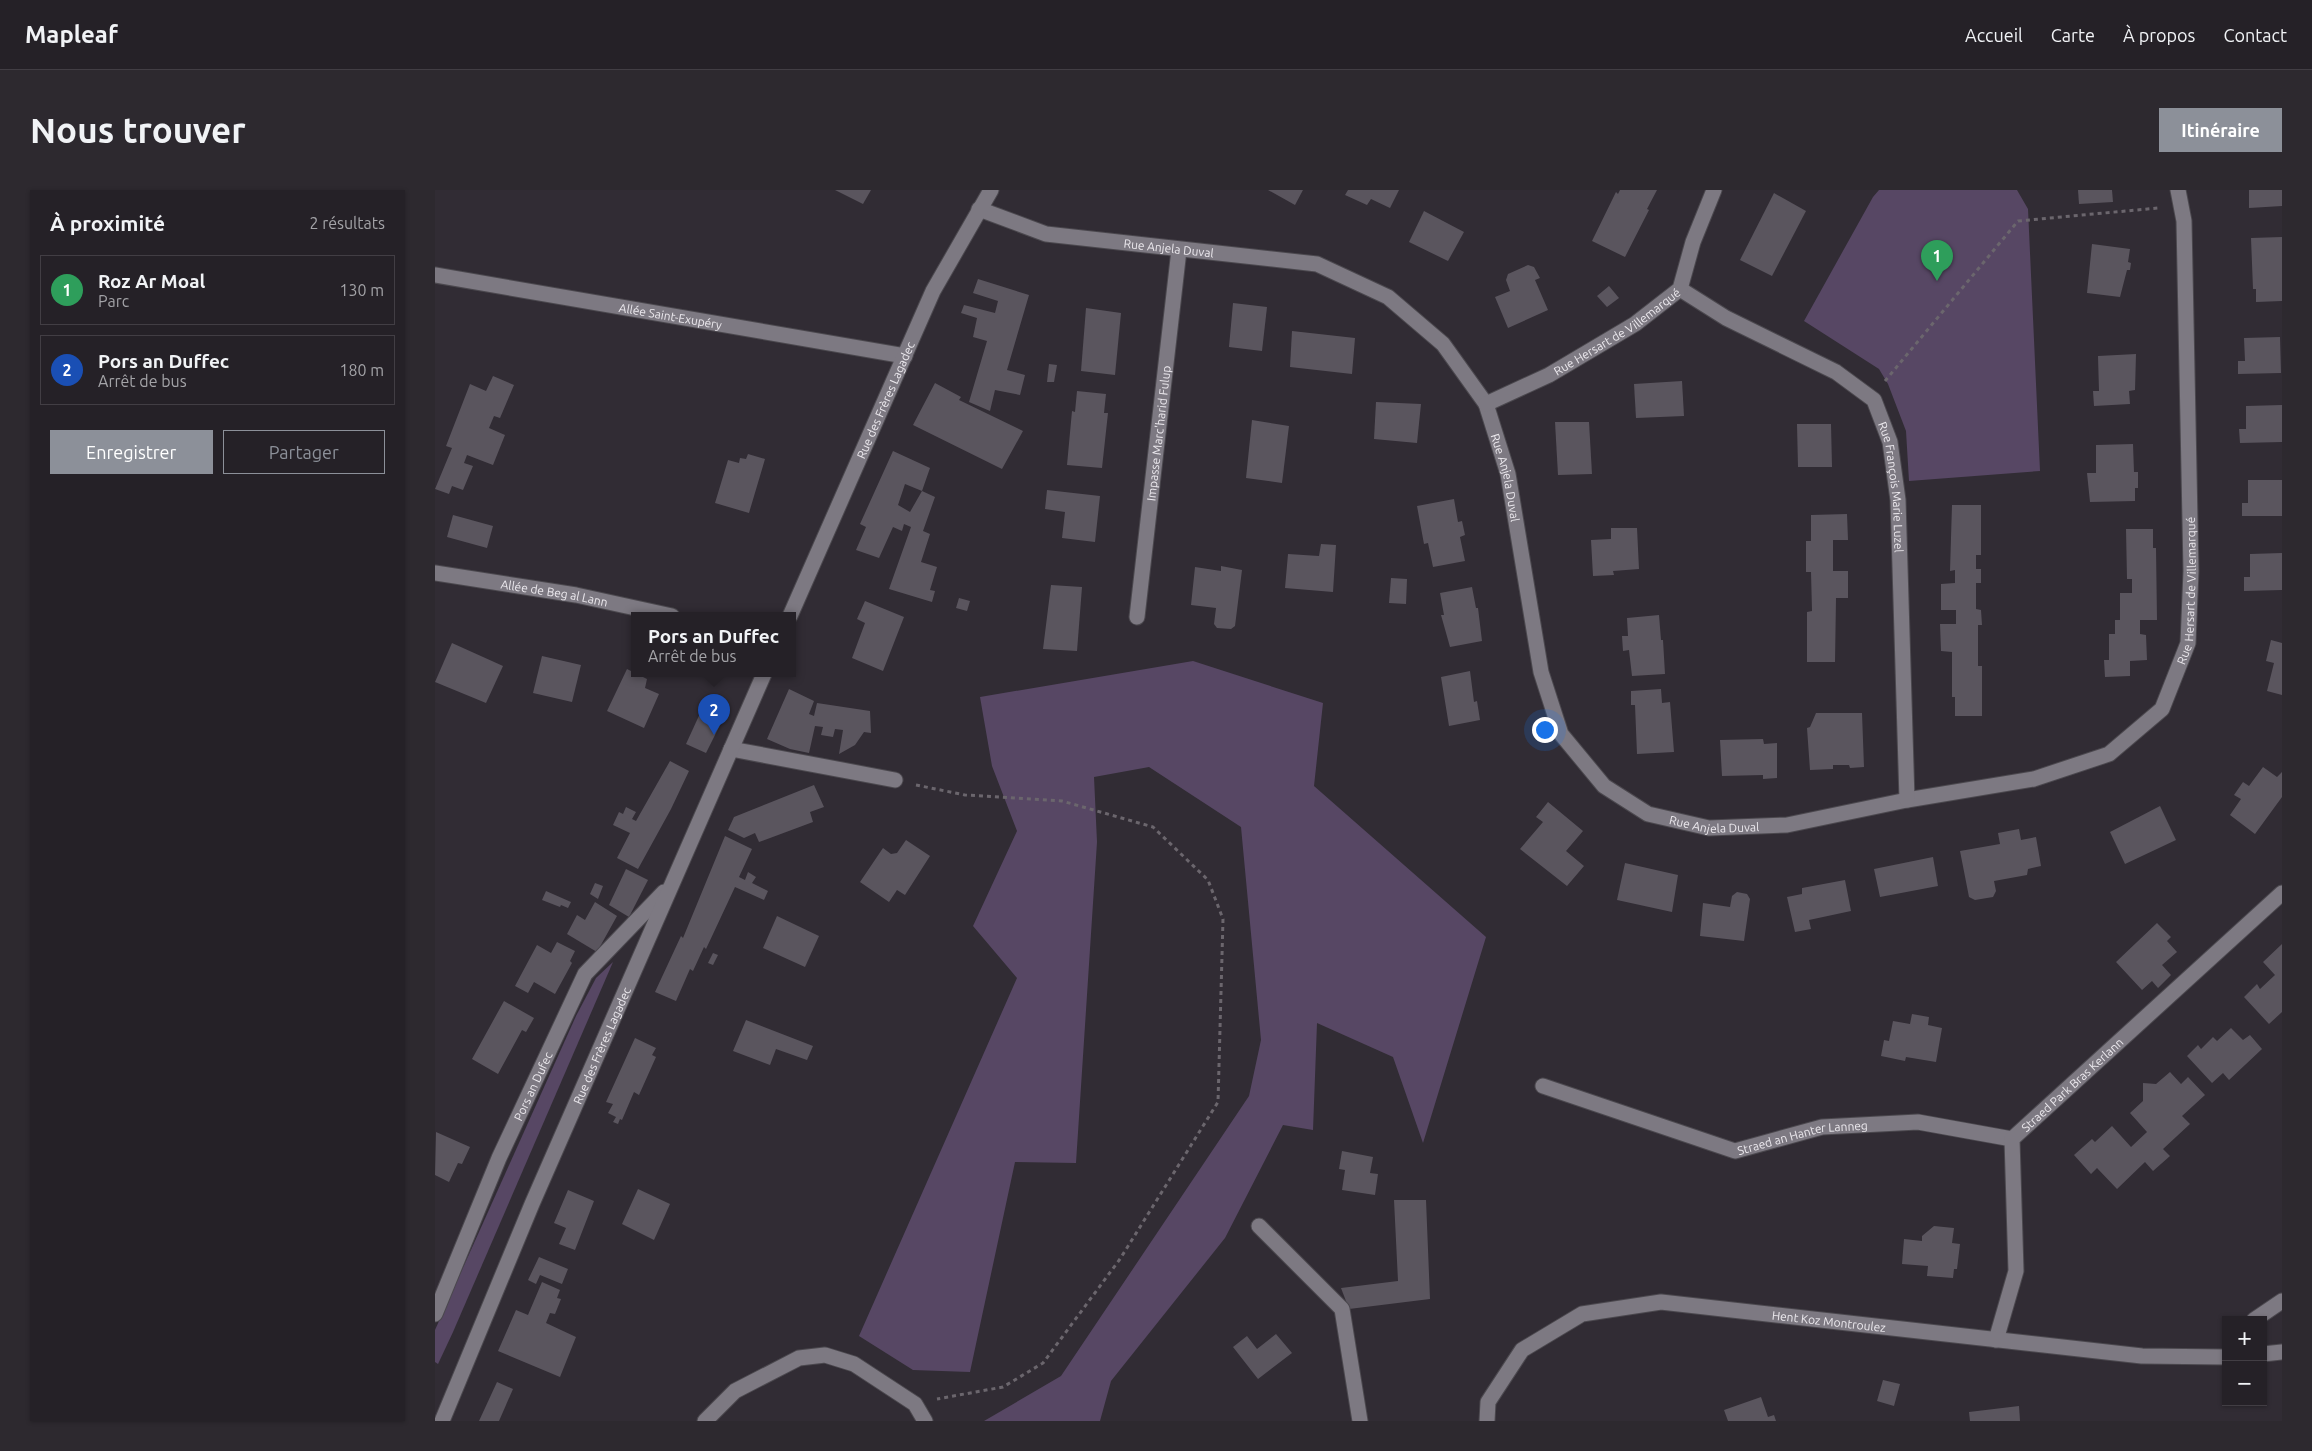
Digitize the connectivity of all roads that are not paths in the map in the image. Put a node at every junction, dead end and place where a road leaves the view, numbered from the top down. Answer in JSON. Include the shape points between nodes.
{"nodes":[{"id":1,"x":991,"y":190,"type":"edge"},
{"id":2,"x":1714,"y":190,"type":"edge"},
{"id":3,"x":2178,"y":190,"type":"edge"},
{"id":4,"x":979,"y":209,"type":"junction"},
{"id":5,"x":1179,"y":250,"type":"junction"},
{"id":6,"x":435,"y":275,"type":"edge"},
{"id":7,"x":1680,"y":289,"type":"junction"},
{"id":8,"x":905,"y":356,"type":"junction"},
{"id":9,"x":1486,"y":404,"type":"junction"},
{"id":10,"x":435,"y":573,"type":"edge"},
{"id":11,"x":654,"y":612,"type":"edge"},
{"id":12,"x":792,"y":612,"type":"edge"},
{"id":13,"x":1137,"y":617,"type":"dead end"},
{"id":14,"x":763,"y":677,"type":"edge"},
{"id":15,"x":731,"y":748,"type":"junction"},
{"id":16,"x":895,"y":780,"type":"road end"},
{"id":17,"x":1907,"y":800,"type":"junction"},
{"id":18,"x":670,"y":885,"type":"junction"},
{"id":19,"x":2282,"y":893,"type":"edge"},
{"id":20,"x":1543,"y":1086,"type":"dead end"},
{"id":21,"x":2012,"y":1139,"type":"junction"},
{"id":22,"x":1259,"y":1226,"type":"dead end"},
{"id":23,"x":2282,"y":1301,"type":"edge"},
{"id":24,"x":435,"y":1314,"type":"edge"},
{"id":25,"x":2260,"y":1316,"type":"edge"},
{"id":26,"x":1996,"y":1340,"type":"junction"},
{"id":27,"x":2282,"y":1352,"type":"edge"},
{"id":28,"x":2267,"y":1354,"type":"edge"},
{"id":29,"x":2222,"y":1357,"type":"edge"},
{"id":30,"x":442,"y":1421,"type":"edge"},
{"id":31,"x":705,"y":1421,"type":"edge"},
{"id":32,"x":925,"y":1421,"type":"edge"},
{"id":33,"x":1360,"y":1421,"type":"edge"},
{"id":34,"x":1487,"y":1421,"type":"edge"}],
"edges":[{"from":1,"to":4,"type":"street","name":"Rue des Frères Lagadec"},
{"from":2,"to":7,"type":"street","name":"Rue Hersart de Villemarqué","via":[[1693,242]]},
{"from":3,"to":17,"type":"street","name":"Rue Hersart de Villemarqué","via":[[2184,221],[2190,551],[2188,644],[2162,709],[2109,754],[2034,779]]},
{"from":4,"to":5,"type":"street","name":"Rue Anjela Duval","via":[[1046,234]]},
{"from":4,"to":8,"type":"street","name":"Rue des Frères Lagadec","via":[[933,291]]},
{"from":5,"to":9,"type":"street","name":"Rue Anjela Duval","via":[[1317,264],[1388,296],[1443,344]]},
{"from":5,"to":13,"type":"street","name":"Impasse Marc'harid Fulup"},
{"from":6,"to":8,"type":"street","name":"Allée Saint-Exupéry"},
{"from":7,"to":9,"type":"street","name":"Rue Hersart de Villemarqué","via":[[1635,324],[1558,370]]},
{"from":7,"to":17,"type":"street","name":"Rue François Marie Luzel","via":[[1726,318],[1836,372],[1874,400],[1890,442],[1898,500]]},
{"from":8,"to":12,"type":"street","name":"Rue des Frères Lagadec"},
{"from":9,"to":17,"type":"street","name":"Rue Anjela Duval","via":[[1508,474],[1541,672],[1561,734],[1604,786],[1648,814],[1709,828],[1787,825]]},
{"from":10,"to":11,"type":"street","name":"Allée de Beg al Lann","via":[[576,595]]},
{"from":14,"to":15,"type":"street","name":"Rue des Frères Lagadec"},
{"from":15,"to":16,"type":"street"},
{"from":15,"to":18,"type":"street","name":"Rue des Frères Lagadec"},
{"from":18,"to":24,"type":"street","name":"Pors an Dufec","via":[[585,974],[499,1158]]},
{"from":18,"to":30,"type":"street","name":"Rue des Frères Lagadec"},
{"from":19,"to":21,"type":"street","name":"Straed Park Bras Kerlann"},
{"from":20,"to":21,"type":"street","name":"Straed an Hanter Lanneg","via":[[1735,1150],[1822,1127],[1908,1122]]},
{"from":21,"to":26,"type":"street","name":"Straed Park Bras Kerlann","via":[[2016,1271]]},
{"from":22,"to":33,"type":"street","via":[[1341,1309]]},
{"from":23,"to":25,"type":"street"},
{"from":26,"to":29,"type":"street","name":"Hent Koz Montroulez","via":[[2142,1356]]},
{"from":26,"to":34,"type":"street","name":"Hent Koz Montroulez","via":[[1661,1302],[1582,1314],[1522,1350],[1488,1402]]},
{"from":27,"to":28,"type":"street"},
{"from":31,"to":32,"type":"street","via":[[735,1391],[799,1358],[825,1355],[854,1364],[915,1404]]}]}
